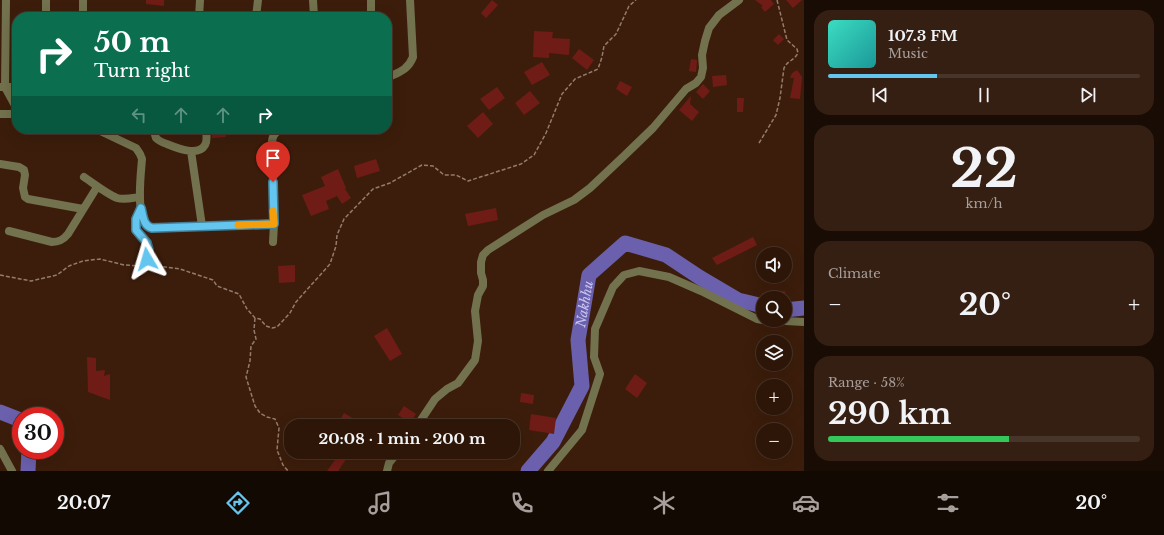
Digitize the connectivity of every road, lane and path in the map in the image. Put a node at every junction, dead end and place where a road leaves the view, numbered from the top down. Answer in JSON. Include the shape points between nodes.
{"nodes":[{"id":1,"x":6,"y":0,"type":"edge"},
{"id":2,"x":46,"y":0,"type":"edge"},
{"id":3,"x":83,"y":0,"type":"edge"},
{"id":4,"x":200,"y":0,"type":"edge"},
{"id":5,"x":258,"y":0,"type":"edge"},
{"id":6,"x":313,"y":0,"type":"edge"},
{"id":7,"x":371,"y":0,"type":"edge"},
{"id":8,"x":410,"y":0,"type":"edge"},
{"id":9,"x":636,"y":0,"type":"edge"},
{"id":10,"x":740,"y":0,"type":"edge"},
{"id":11,"x":777,"y":0,"type":"edge"},
{"id":12,"x":46,"y":12,"type":"edge"},
{"id":13,"x":83,"y":12,"type":"edge"},
{"id":14,"x":198,"y":12,"type":"edge"},
{"id":15,"x":257,"y":12,"type":"edge"},
{"id":16,"x":314,"y":12,"type":"edge"},
{"id":17,"x":371,"y":12,"type":"edge"},
{"id":18,"x":392,"y":76,"type":"edge"},
{"id":19,"x":2,"y":87,"type":"edge"},
{"id":20,"x":12,"y":102,"type":"edge"},
{"id":21,"x":0,"y":114,"type":"edge"},
{"id":22,"x":12,"y":114,"type":"edge"},
{"id":23,"x":107,"y":134,"type":"edge"},
{"id":24,"x":155,"y":134,"type":"edge"},
{"id":25,"x":206,"y":134,"type":"edge"},
{"id":26,"x":275,"y":134,"type":"edge"},
{"id":27,"x":759,"y":143,"type":"dead end"},
{"id":28,"x":191,"y":151,"type":"junction"},
{"id":29,"x":0,"y":164,"type":"edge"},
{"id":30,"x":84,"y":177,"type":"dead end"},
{"id":31,"x":97,"y":187,"type":"junction"},
{"id":32,"x":139,"y":197,"type":"junction"},
{"id":33,"x":141,"y":208,"type":"junction"},
{"id":34,"x":84,"y":209,"type":"junction"},
{"id":35,"x":274,"y":224,"type":"junction"},
{"id":36,"x":202,"y":226,"type":"junction"},
{"id":37,"x":9,"y":231,"type":"dead end"},
{"id":38,"x":273,"y":242,"type":"dead end"},
{"id":39,"x":150,"y":266,"type":"junction"},
{"id":40,"x":0,"y":275,"type":"edge"},
{"id":41,"x":255,"y":318,"type":"junction"},
{"id":42,"x":756,"y":318,"type":"edge"},
{"id":43,"x":792,"y":321,"type":"edge"},
{"id":44,"x":804,"y":322,"type":"edge"},
{"id":45,"x":422,"y":419,"type":"edge"},
{"id":46,"x":0,"y":450,"type":"edge"},
{"id":47,"x":393,"y":459,"type":"edge"},
{"id":48,"x":12,"y":471,"type":"edge"},
{"id":49,"x":288,"y":471,"type":"edge"},
{"id":50,"x":387,"y":471,"type":"edge"},
{"id":51,"x":548,"y":471,"type":"edge"}],
"edges":[{"from":1,"to":19,"type":"street"},
{"from":2,"to":12,"type":"street"},
{"from":3,"to":13,"type":"street"},
{"from":4,"to":14,"type":"street"},
{"from":5,"to":15,"type":"street"},
{"from":6,"to":16,"type":"street"},
{"from":7,"to":17,"type":"street"},
{"from":8,"to":18,"type":"street","via":[[413,57],[406,69]]},
{"from":9,"to":41,"type":"path","via":[[629,6],[616,34],[604,46],[598,69],[575,79],[562,94],[534,155],[521,164],[468,181],[456,175],[444,176],[433,166],[422,166],[373,189],[344,219],[330,264],[296,302],[290,313],[277,327],[272,328]]},
{"from":10,"to":45,"type":"street","via":[[719,15],[709,28],[702,55],[701,77],[686,89],[653,128],[574,200],[543,215],[483,255],[483,286],[478,295],[475,311],[478,341],[475,360],[458,383],[435,400]]},
{"from":11,"to":27,"type":"path","via":[[787,40],[798,53],[784,68],[776,115]]},
{"from":19,"to":20,"type":"street"},
{"from":21,"to":22,"type":"street"},
{"from":23,"to":32,"type":"street","via":[[136,148],[140,154],[142,159]]},
{"from":24,"to":28,"type":"street","via":[[159,141],[181,150]]},
{"from":25,"to":28,"type":"street","via":[[205,145],[201,149]]},
{"from":26,"to":35,"type":"street","via":[[272,141]]},
{"from":28,"to":36,"type":"street"},
{"from":29,"to":34,"type":"street","via":[[24,170],[23,188],[28,199]]},
{"from":30,"to":31,"type":"street"},
{"from":31,"to":32,"type":"street","via":[[117,198]]},
{"from":31,"to":34,"type":"street"},
{"from":32,"to":33,"type":"street"},
{"from":33,"to":36,"type":"street","via":[[144,223],[148,227]]},
{"from":33,"to":39,"type":"street","via":[[136,219],[136,230],[147,243],[147,259]]},
{"from":34,"to":37,"type":"street","via":[[65,238],[57,242]]},
{"from":35,"to":36,"type":"street"},
{"from":35,"to":38,"type":"street"},
{"from":39,"to":40,"type":"path","via":[[124,265],[100,260],[83,261],[69,266],[57,275],[31,281]]},
{"from":39,"to":41,"type":"path","via":[[180,270],[213,280],[217,286],[239,294]]},
{"from":41,"to":49,"type":"path","via":[[256,340],[251,346],[246,377],[255,406],[260,413],[275,419],[279,428],[277,450]]},
{"from":42,"to":51,"type":"street","via":[[669,277],[639,271],[624,275],[613,287],[595,328],[594,357],[600,374],[582,430]]},
{"from":43,"to":44,"type":"street"},
{"from":46,"to":48,"type":"street"},
{"from":47,"to":50,"type":"street"}]}
